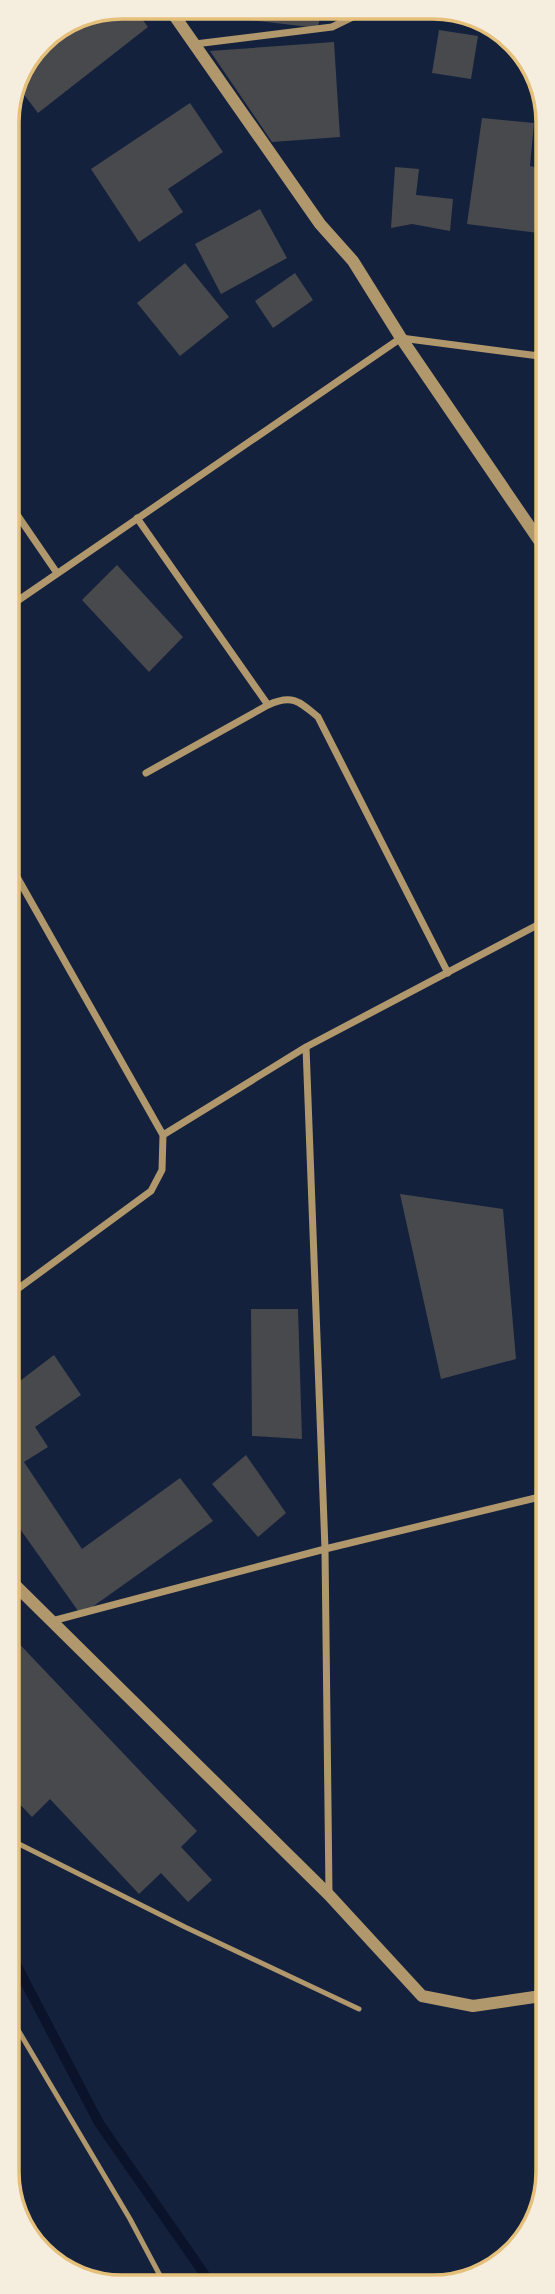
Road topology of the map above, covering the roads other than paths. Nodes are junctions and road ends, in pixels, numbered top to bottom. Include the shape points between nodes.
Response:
1 (177, 19) edge
2 (348, 19) edge
3 (195, 44) junction
4 (401, 338) junction
5 (536, 356) edge
6 (19, 518) edge
7 (137, 518) junction
8 (536, 536) edge
9 (57, 573) junction
10 (19, 600) edge
11 (268, 705) junction
12 (145, 773) dead end
13 (19, 880) edge
14 (536, 926) edge
15 (448, 973) junction
16 (306, 1047) junction
17 (163, 1135) junction
18 (19, 1288) edge
19 (536, 1498) edge
20 (325, 1549) junction
21 (19, 1589) edge
22 (52, 1621) junction
23 (19, 1844) edge
24 (329, 1895) junction
25 (536, 1998) edge
26 (359, 2009) dead end
27 (19, 2032) edge
28 (160, 2275) edge

1 - 3 street
2 - 3 street via 332,27
3 - 4 street via 320,224 353,261
4 - 5 street
4 - 7 street
4 - 8 street
6 - 9 street
7 - 9 street
7 - 11 street
9 - 10 street
11 - 12 street
11 - 15 street via 283,698 300,702 318,716
13 - 17 street
14 - 15 street
15 - 16 street
16 - 17 street
16 - 20 street
17 - 18 street via 162,1170 151,1191
19 - 20 street
20 - 22 street
20 - 24 street
21 - 22 street
22 - 24 street
23 - 26 lane
24 - 25 street via 422,1996 473,2006
27 - 28 lane

